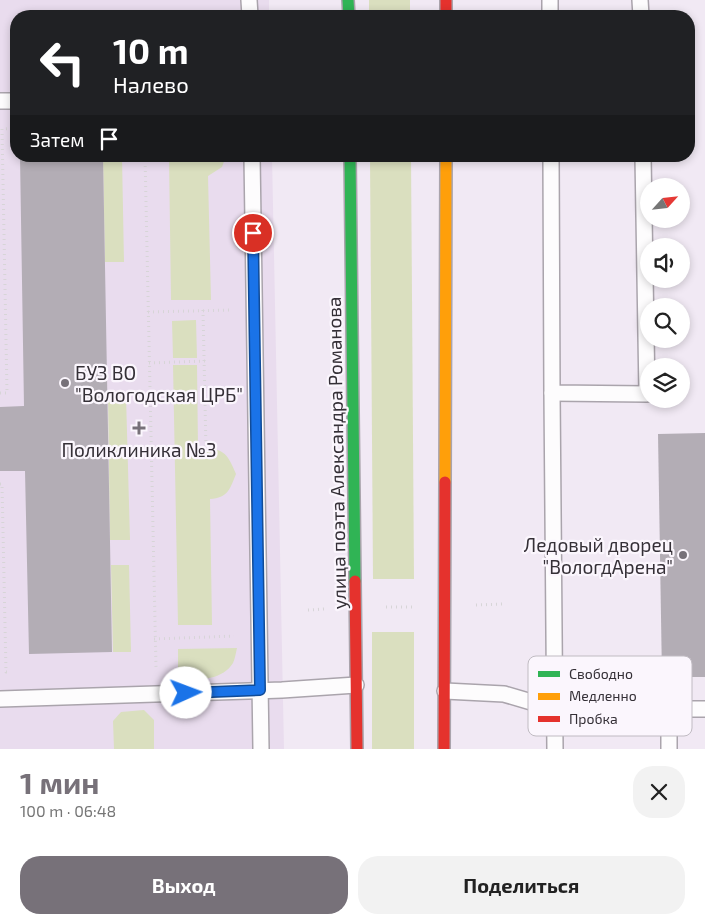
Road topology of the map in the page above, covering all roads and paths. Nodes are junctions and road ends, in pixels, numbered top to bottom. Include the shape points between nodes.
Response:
1 (10, 128) edge
2 (145, 162) edge
3 (252, 162) edge
4 (350, 162) edge
5 (446, 162) edge
6 (551, 162) edge
7 (643, 162) edge
8 (204, 310) junction
9 (254, 310) junction
10 (148, 312) junction
11 (205, 361) junction
12 (149, 362) junction
13 (0, 393) edge
14 (552, 393) junction
15 (206, 448) dead end
16 (0, 484) edge
17 (503, 604) dead end
18 (445, 606) junction
19 (355, 607) junction
20 (308, 610) dead end
21 (259, 636) junction
22 (154, 639) junction
23 (554, 656) edge
24 (147, 668) dead end
25 (15, 672) dead end
26 (356, 685) junction
27 (260, 690) junction
28 (445, 691) junction
29 (0, 698) edge
30 (528, 701) edge
31 (692, 709) edge
32 (705, 709) edge
33 (555, 736) edge
34 (669, 736) edge
35 (262, 749) edge
36 (357, 749) edge
37 (444, 749) edge
38 (555, 749) edge
39 (669, 749) edge

1 - 13 path via 2,129 8,393
2 - 10 path
3 - 9 lane
4 - 19 main road, улица поэта Александра Романова
5 - 18 main road
6 - 14 lane
7 - 14 lane via 647,394
8 - 9 path
8 - 10 path
8 - 11 path
9 - 21 lane
10 - 12 path
11 - 12 path
11 - 15 path
12 - 22 path
14 - 23 lane
16 - 25 path via 6,672
17 - 18 path
18 - 19 path
18 - 28 main road
19 - 20 path
19 - 26 main road, улица поэта Александра Романова
21 - 22 path
21 - 27 lane
22 - 24 path via 156,667
26 - 27 lane
26 - 36 main road, улица поэта Александра Романова
27 - 29 lane
27 - 35 lane
28 - 30 lane via 504,694
28 - 37 main road
31 - 32 lane
33 - 38 lane
34 - 39 lane

